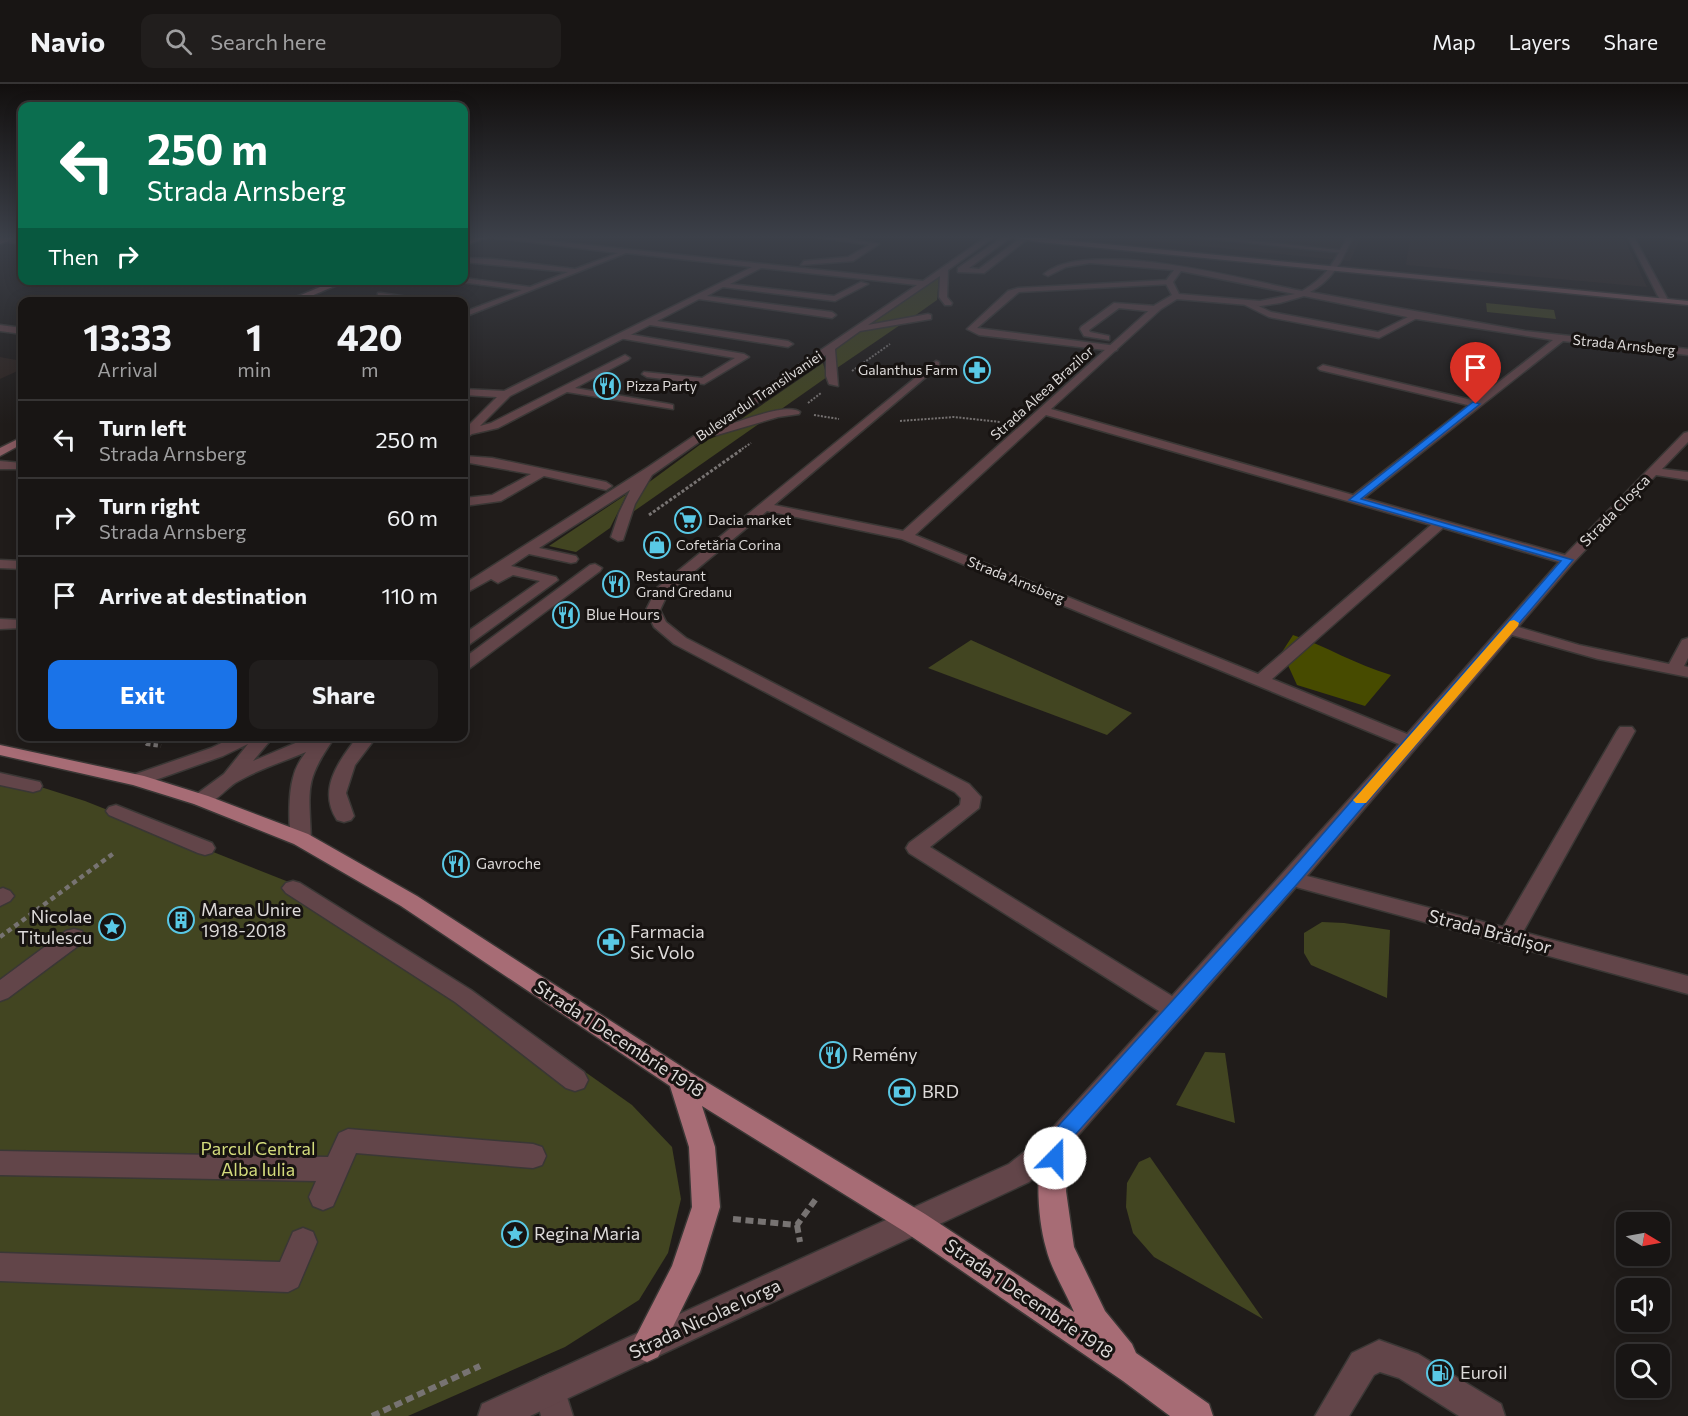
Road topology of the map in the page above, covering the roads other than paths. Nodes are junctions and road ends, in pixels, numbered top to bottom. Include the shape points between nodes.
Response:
1 (502, 299) edge
2 (696, 299) edge
3 (716, 299) edge
4 (900, 299) edge
5 (945, 299) edge
6 (1004, 299) edge
7 (1171, 299) edge
8 (1209, 299) edge
9 (1293, 299) edge
10 (1341, 299) edge
11 (1665, 299) edge
12 (1688, 301) edge
13 (948, 303) dead end
14 (1248, 303) junction
15 (468, 308) edge
16 (478, 309) junction
17 (1156, 309) junction
18 (468, 313) edge
19 (832, 315) dead end
20 (928, 316) dead end
21 (1417, 316) junction
22 (649, 322) junction
23 (0, 328) edge
24 (18, 330) edge
25 (854, 331) junction
26 (622, 336) junction
27 (1560, 339) junction
28 (788, 344) dead end
29 (1118, 344) junction
30 (830, 348) junction
31 (1688, 352) edge
32 (625, 358) dead end
33 (936, 364) dead end
34 (1323, 368) dead end
35 (647, 374) dead end
36 (529, 382) junction
37 (834, 384) dead end
38 (567, 389) junction
39 (468, 392) edge
40 (506, 394) junction
41 (1476, 404) junction
42 (669, 407) dead end
43 (1045, 411) junction
44 (795, 412) road end
45 (468, 419) edge
46 (480, 419) junction
47 (468, 431) edge
48 (468, 433) edge
49 (1688, 435) edge
50 (18, 442) edge
51 (688, 444) junction
52 (0, 453) edge
53 (468, 460) edge
54 (0, 465) edge
55 (18, 466) edge
56 (652, 470) junction
57 (1653, 471) junction
58 (541, 472) junction
59 (1688, 476) edge
60 (606, 486) dead end
61 (1354, 500) junction
62 (468, 502) edge
63 (763, 506) junction
64 (1440, 524) junction
65 (906, 536) junction
66 (618, 537) dead end
67 (528, 550) junction
68 (571, 559) dead end
69 (1568, 560) junction
70 (0, 564) edge
71 (18, 565) edge
72 (595, 568) dead end
73 (468, 588) edge
74 (468, 598) edge
75 (0, 624) edge
76 (18, 624) edge
77 (1509, 629) junction
78 (468, 638) edge
79 (1688, 643) edge
80 (468, 662) edge
81 (1681, 671) edge
82 (1261, 680) junction
83 (1626, 731) dead end
84 (240, 741) edge
85 (262, 741) edge
86 (317, 741) edge
87 (323, 741) edge
88 (364, 741) edge
89 (1411, 742) junction
90 (0, 750) edge
91 (230, 778) junction
92 (0, 779) edge
93 (136, 780) junction
94 (33, 786) dead end
95 (201, 800) junction
96 (116, 811) dead end
97 (344, 816) dead end
98 (301, 839) junction
99 (205, 848) dead end
100 (1292, 879) junction
101 (293, 888) dead end
102 (1509, 936) junction
103 (74, 937) dead end
104 (1688, 985) edge
105 (0, 992) edge
106 (1174, 1009) junction
107 (575, 1080) dead end
108 (681, 1080) junction
109 (1057, 1141) junction
110 (533, 1156) dead end
111 (0, 1163) edge
112 (335, 1169) junction
113 (323, 1197) dead end
114 (915, 1223) junction
115 (303, 1242) dead end
116 (0, 1267) edge
117 (647, 1346) junction
118 (1134, 1370) junction
119 (554, 1403) edge
120 (494, 1416) edge
121 (1197, 1416) edge
122 (1332, 1416) edge
123 (1489, 1416) edge

1 - 16 street
2 - 22 street
3 - 19 street
4 - 25 street, Bulevardul Transilvaniei
5 - 13 street
6 - 29 street via 971,329
7 - 17 street, Strada Aleea Brazilor
8 - 14 street, Strada Arnsberg
9 - 14 street, Strada Arnsberg
10 - 21 street, Strada Arnsberg
11 - 12 main road
14 - 21 street, Strada Arnsberg via 1269,314 1378,335
15 - 16 street
16 - 18 street
17 - 29 street, Strada Aleea Brazilor
17 - 29 street via 1117,305 1084,329 1087,334
20 - 25 street, Bulevardul Transilvaniei
21 - 27 street, Strada Arnsberg
22 - 26 street
22 - 28 street
23 - 24 street
25 - 30 street, Bulevardul Transilvaniei
26 - 35 street via 744,357 704,381
26 - 36 street
27 - 31 street, Strada Arnsberg
27 - 41 street, Strada Arnsberg
29 - 43 street, Strada Aleea Brazilor
30 - 37 street, Bulevardul Transilvaniei
30 - 51 street, Bulevardul Transilvaniei
32 - 38 street
33 - 63 street
34 - 41 street
36 - 38 street
36 - 40 street
38 - 42 street
38 - 48 street via 494,426
39 - 40 street
40 - 46 street
41 - 61 street, Strada Arnsberg
43 - 61 street
43 - 65 street, Strada Aleea Brazilor
44 - 51 street, Bulevardul Transilvaniei via 744,423
45 - 46 street
46 - 47 street
49 - 57 street, Strada Cloșca
50 - 52 main road
51 - 56 street, Bulevardul Transilvaniei
53 - 58 street
54 - 55 street
56 - 66 street, Bulevardul Transilvaniei via 639,484
56 - 67 street, Bulevardul Transilvaniei
57 - 59 street
57 - 69 street, Strada Cloșca
58 - 60 street
58 - 62 street via 506,496
61 - 64 street
63 - 65 street, Strada Arnsberg
63 - 106 street via 662,591 653,610 659,624 680,641 962,788 971,797 969,808 916,848
64 - 69 street
64 - 82 street
65 - 82 street, Strada Arnsberg
67 - 68 street
67 - 73 street, Bulevardul Transilvaniei
69 - 77 street, Strada Cloșca
70 - 71 street
72 - 80 street
74 - 78 street via 511,570 551,580
75 - 76 street
77 - 81 street via 1592,654
77 - 89 street, Strada Cloșca
79 - 81 street
82 - 89 street, Strada Arnsberg
83 - 102 street
84 - 93 street
85 - 91 street
86 - 91 street
87 - 98 street via 302,777
88 - 97 street via 346,764 337,793
89 - 100 street, Strada Cloșca
90 - 93 main road, Strada 1 Decembrie 1918
91 - 95 street
92 - 94 street
93 - 95 main road, Strada 1 Decembrie 1918
95 - 98 main road, Strada 1 Decembrie 1918
96 - 99 street
98 - 108 main road, Strada 1 Decembrie 1918 via 409,901
100 - 102 street, Strada Brădișor
100 - 106 street, Strada Cloșca
101 - 107 street via 463,996
102 - 104 street, Strada Brădișor
103 - 105 street
106 - 109 street, Strada Cloșca
108 - 114 main road, Strada 1 Decembrie 1918
108 - 117 main road via 702,1147 706,1207 685,1272
109 - 114 street, Strada Cloșca via 1019,1173
109 - 118 main road via 1052,1191 1060,1248 1094,1322
110 - 112 street via 348,1141
111 - 112 street
112 - 113 street
114 - 117 street, Strada Nicolae Iorga
114 - 118 main road, Strada 1 Decembrie 1918
115 - 116 street via 288,1277
117 - 119 street, Strada Nicolae Iorga
118 - 121 main road, Strada 1 Decembrie 1918
119 - 120 street, Strada Nicolae Iorga
122 - 123 street via 1363,1364 1379,1356 1407,1365

